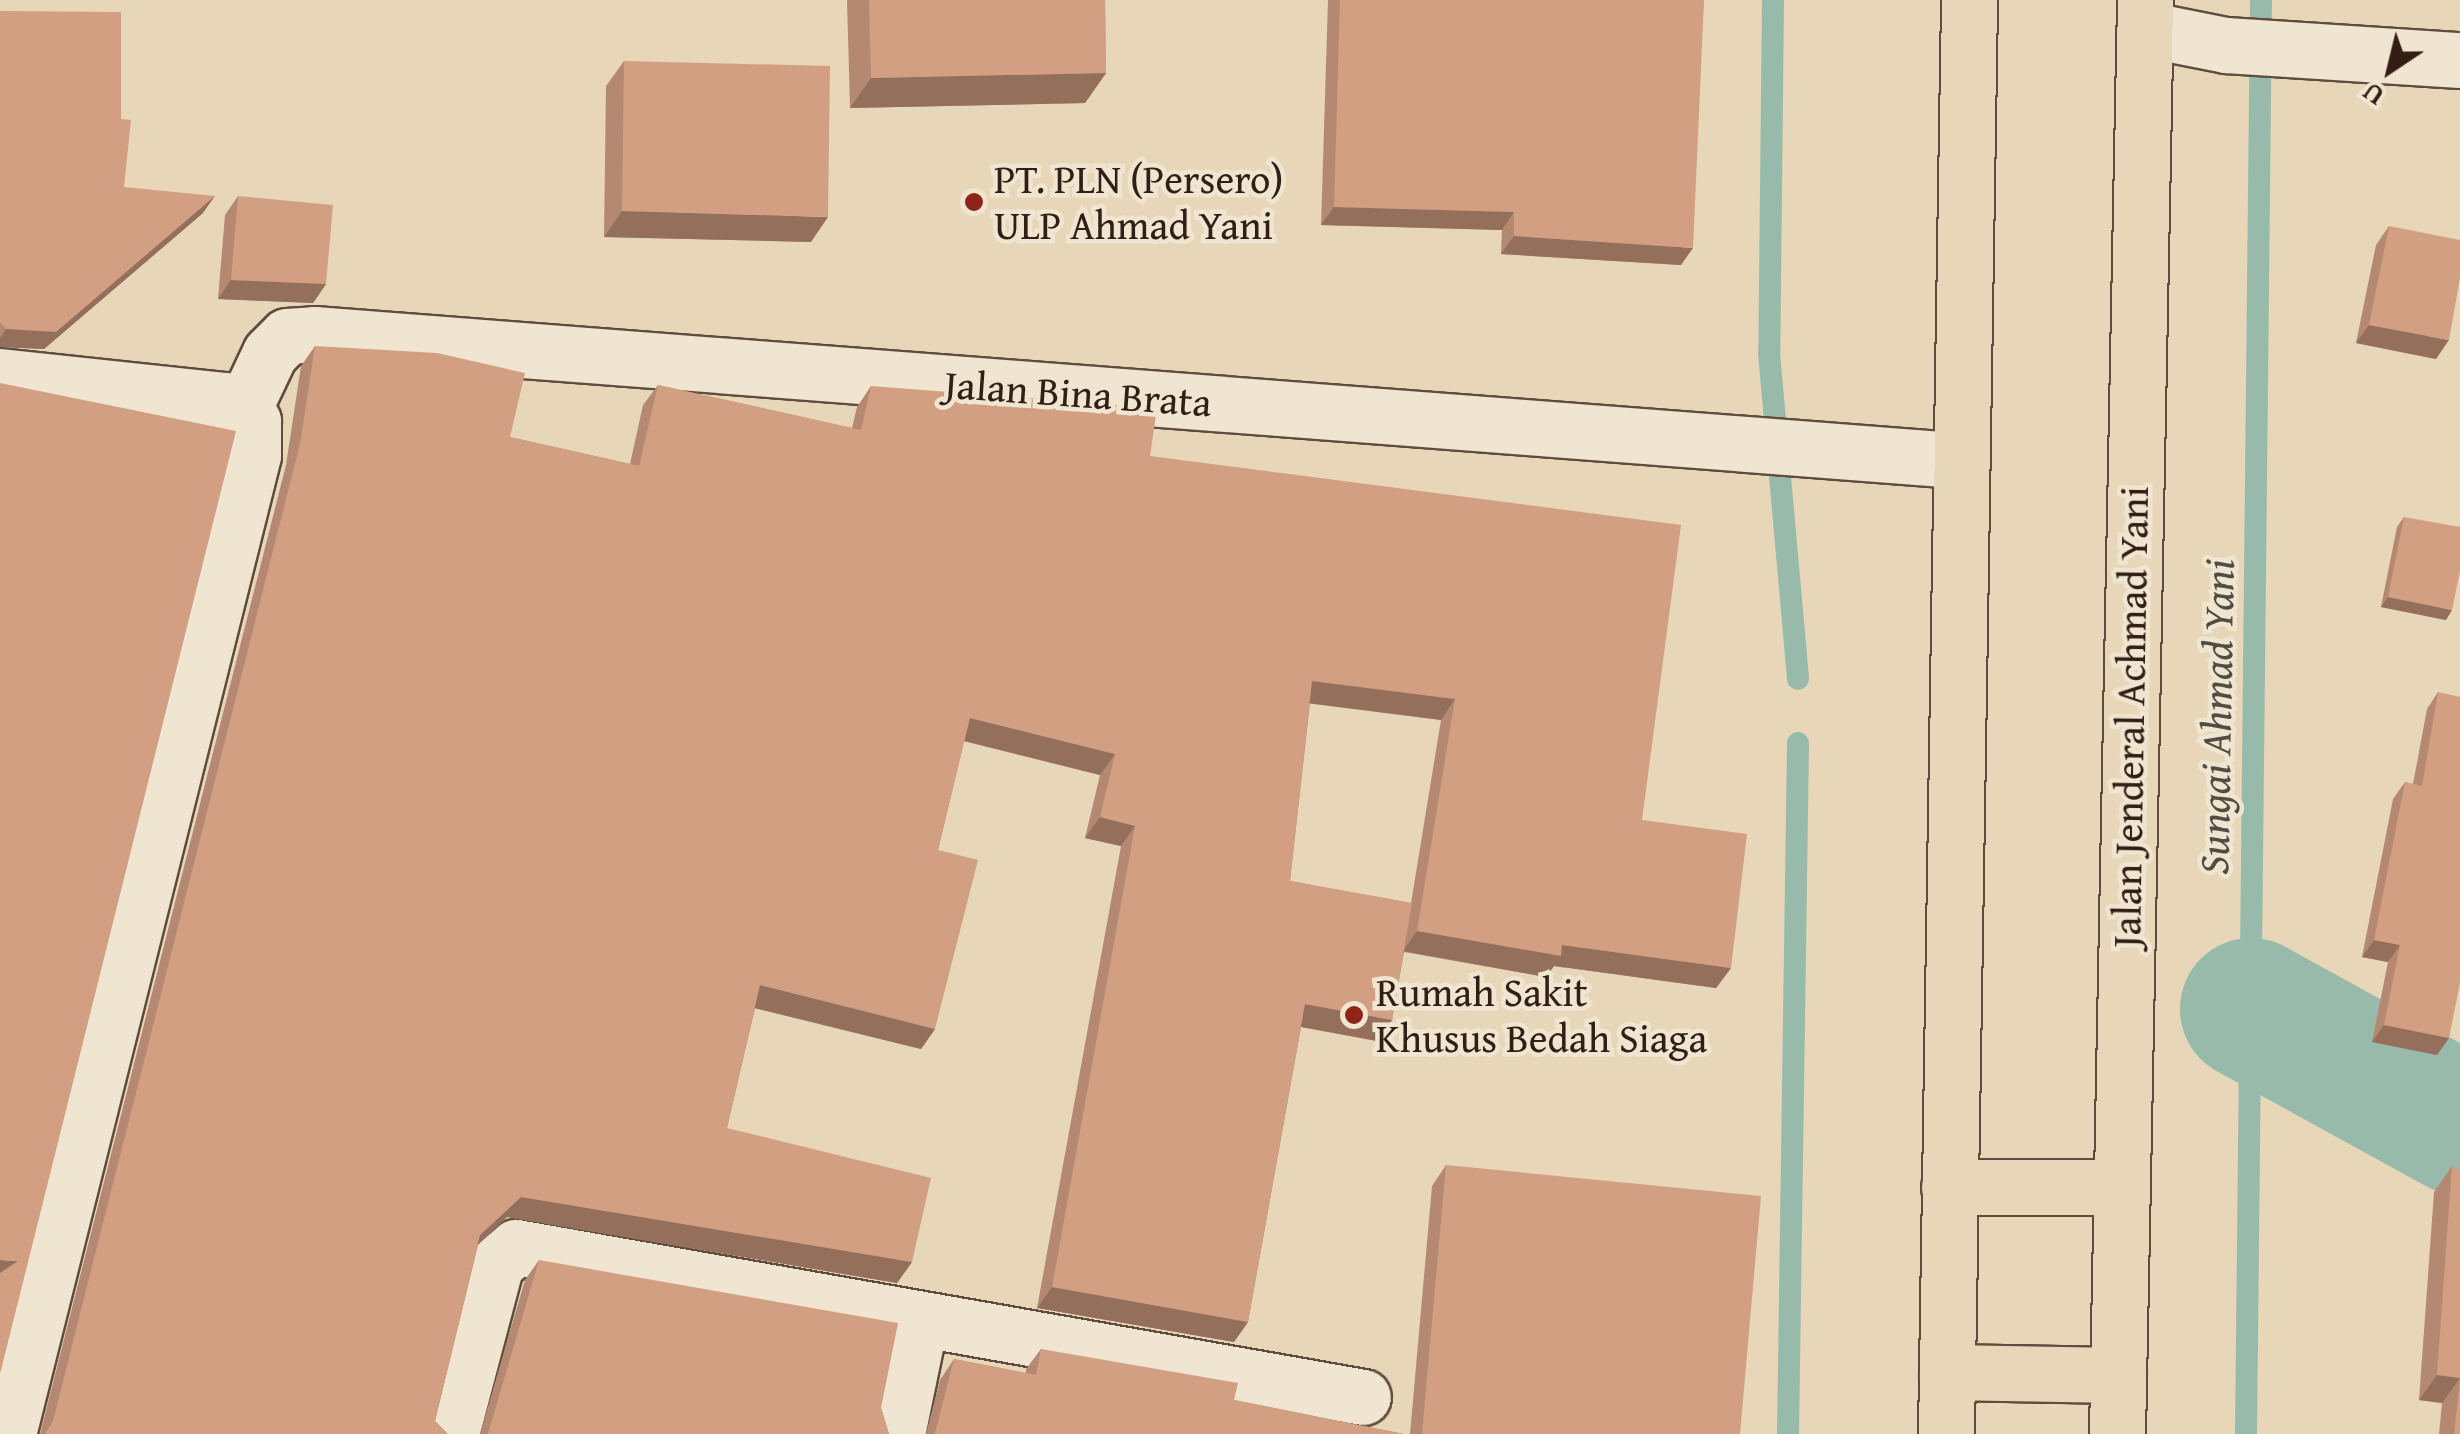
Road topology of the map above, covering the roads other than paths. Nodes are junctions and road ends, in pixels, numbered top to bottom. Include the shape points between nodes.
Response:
1 (1969, 0) edge
2 (2145, 15) edge
3 (2460, 60) edge
4 (0, 376) edge
5 (243, 410) junction
6 (1956, 460) junction
7 (1949, 1187) junction
8 (2119, 1187) junction
9 (920, 1322) junction
10 (1946, 1372) junction
11 (2118, 1375) junction
12 (1363, 1397) dead end
13 (8, 1434) edge
14 (451, 1434) edge
15 (897, 1434) edge
16 (1946, 1434) edge
17 (2117, 1434) edge

1 - 6 highway
2 - 3 street via 2226,46
2 - 8 highway, Jalan Jenderal Achmad Yani
4 - 5 street via 224,400
5 - 6 street, Jalan Bina Brata via 270,353 286,336 314,334
5 - 13 street via 253,421 253,455
6 - 7 highway
7 - 8 highway
7 - 10 highway
8 - 11 highway, Jalan Jenderal Achmad Yani
9 - 12 street
9 - 14 street via 516,1247 496,1264
9 - 15 street
10 - 11 highway
10 - 16 highway
11 - 17 highway, Jalan Jenderal Achmad Yani

